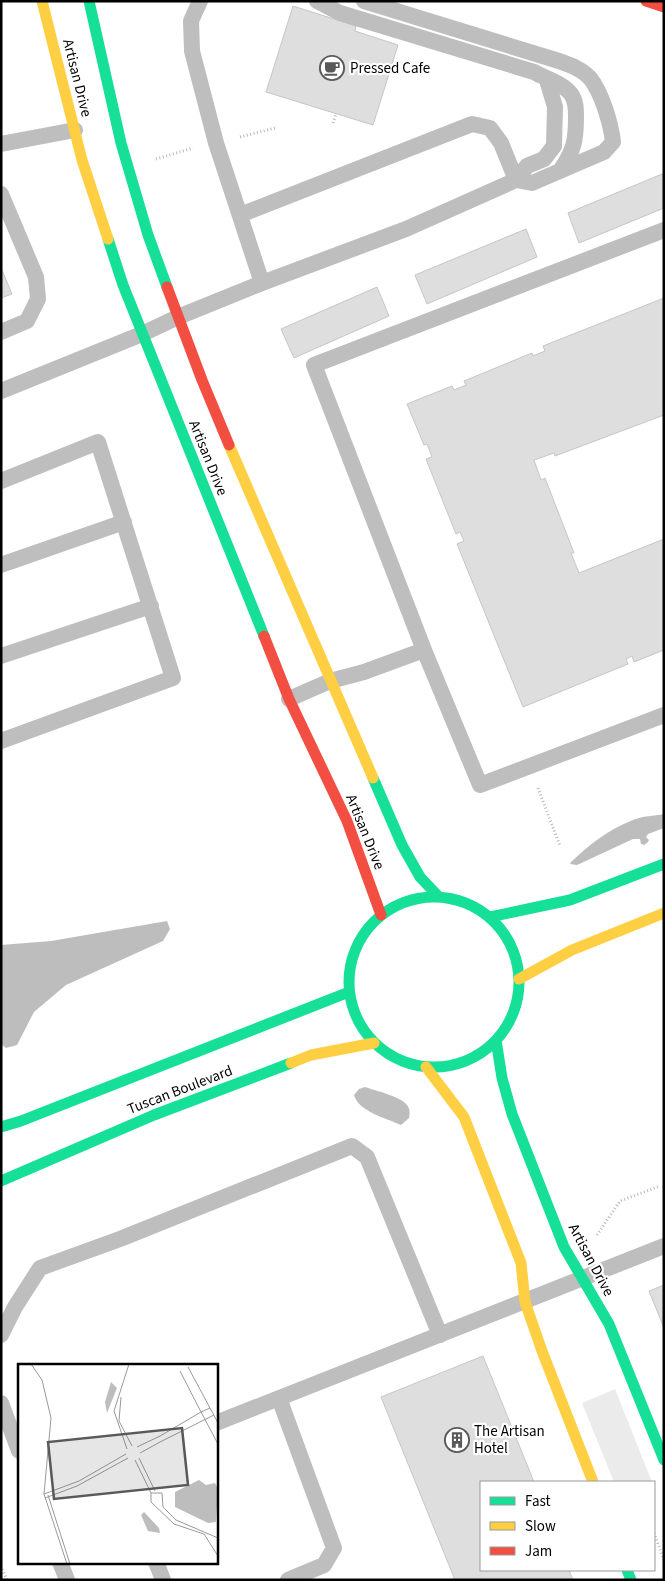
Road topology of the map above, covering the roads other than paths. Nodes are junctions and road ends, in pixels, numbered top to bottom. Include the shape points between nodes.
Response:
1 (42, 1) edge
2 (89, 1) edge
3 (200, 1) edge
4 (317, 1) edge
5 (364, 1) edge
6 (646, 1) edge
7 (664, 7) edge
8 (547, 80) junction
9 (75, 130) junction
10 (1, 144) edge
11 (560, 171) junction
12 (516, 180) junction
13 (1, 194) edge
14 (240, 215) junction
15 (664, 230) edge
16 (262, 284) junction
17 (178, 317) junction
18 (1, 332) edge
19 (142, 334) junction
20 (1, 391) edge
21 (1, 481) edge
22 (124, 522) junction
23 (1, 565) edge
24 (151, 606) junction
25 (424, 650) junction
26 (1, 656) edge
27 (330, 681) junction
28 (289, 699) junction
29 (664, 715) edge
30 (1, 741) edge
31 (664, 864) edge
32 (438, 896) junction
33 (664, 913) edge
34 (381, 915) junction
35 (490, 917) junction
36 (520, 979) junction
37 (349, 992) junction
38 (496, 1040) junction
39 (374, 1043) junction
40 (426, 1067) junction
41 (1, 1127) edge
42 (1, 1181) edge
43 (664, 1246) edge
44 (582, 1279) junction
45 (526, 1302) junction
46 (1, 1335) edge
47 (440, 1335) junction
48 (279, 1398) junction
49 (1, 1403) edge
50 (218, 1422) edge
51 (18, 1447) edge
52 (664, 1460) edge
53 (593, 1481) edge
54 (61, 1564) edge
55 (157, 1564) edge
56 (67, 1580) edge
57 (163, 1580) edge
58 (288, 1580) edge

1 - 9 main road, Artisan Drive
2 - 17 main road, Artisan Drive via 121,143 148,235
3 - 14 lane via 190,21 192,51 216,143
4 - 8 lane via 340,14 534,72
5 - 11 lane via 559,61 577,68 590,78 600,96 613,142 604,152
6 - 7 main road
8 - 11 lane via 571,94 576,105 576,139
8 - 12 lane via 555,107 554,146 544,159 527,166
9 - 10 lane
9 - 19 main road, Artisan Drive via 120,276
11 - 12 lane via 532,183
12 - 14 lane via 501,143 490,128 472,124
12 - 16 lane via 406,229
13 - 18 lane via 36,278 38,299 28,321
14 - 16 lane
15 - 25 lane via 314,365
16 - 17 lane
17 - 19 lane
17 - 27 main road, Artisan Drive
19 - 20 lane
19 - 28 main road, Artisan Drive
21 - 22 lane via 98,442
22 - 23 lane
22 - 24 lane
24 - 26 lane
24 - 30 lane via 174,678
25 - 27 lane
25 - 29 lane via 480,785
27 - 28 lane
27 - 32 main road, Artisan Drive via 402,845 420,877
28 - 34 main road, Artisan Drive via 347,821
31 - 35 main road via 570,900
32 - 34 main road via 398,904
32 - 35 main road via 466,902
33 - 36 main road via 572,950
34 - 37 main road via 362,936 351,963
35 - 36 main road via 516,956
36 - 38 main road via 515,1008
37 - 39 main road via 357,1020
37 - 41 main road, Tuscan Boulevard
38 - 40 main road via 481,1053 455,1065
38 - 44 main road, Artisan Drive via 512,1114 564,1247
39 - 40 main road via 398,1060
39 - 42 main road, Tuscan Boulevard via 311,1055 154,1115
40 - 45 main road via 464,1117 521,1262
43 - 44 lane
44 - 45 lane
44 - 52 main road, Artisan Drive via 609,1324
45 - 47 lane
45 - 53 main road
46 - 47 lane via 40,1268 352,1146 367,1157
47 - 48 lane
48 - 50 lane
48 - 58 lane via 334,1548 324,1565
49 - 51 lane
54 - 56 lane
55 - 57 lane

